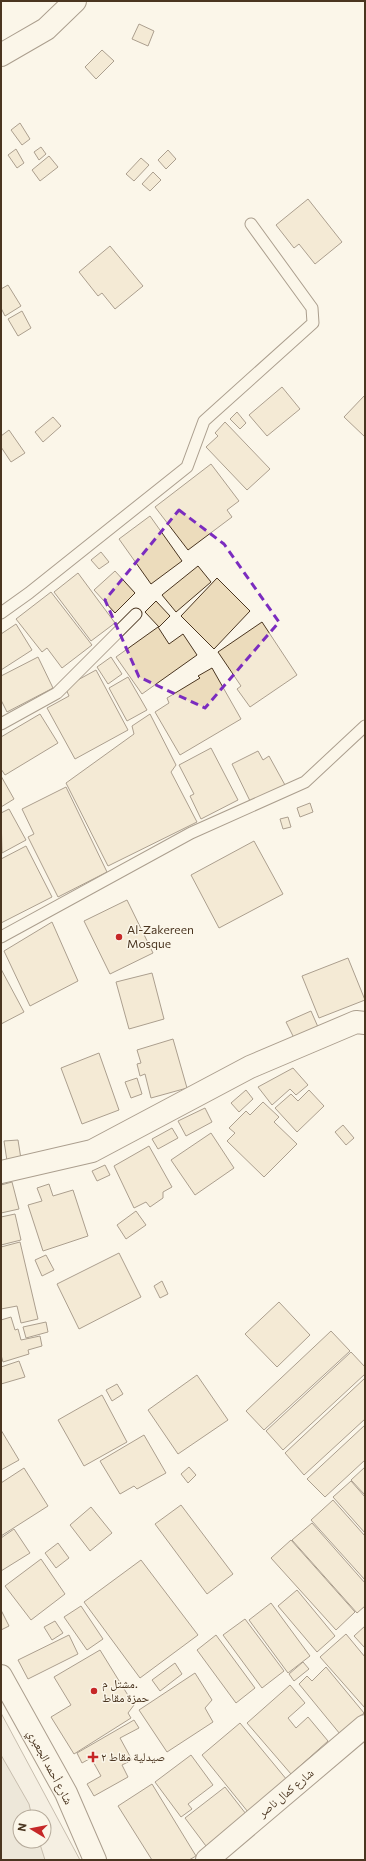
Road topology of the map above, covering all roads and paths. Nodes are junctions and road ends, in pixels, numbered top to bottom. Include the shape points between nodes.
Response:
1 (75, 1) edge
2 (1, 54) edge
3 (251, 224) dead end
4 (1, 613) edge
5 (136, 614) dead end
6 (1, 724) edge
7 (365, 726) edge
8 (1, 937) edge
9 (365, 1023) edge
10 (1, 1172) edge
11 (1, 1676) edge
12 (365, 1726) edge
13 (95, 1860) edge
14 (207, 1860) edge

1 - 2 street via 46,30
3 - 4 lane via 312,308 313,323 204,420 187,467
5 - 6 lane via 57,693
7 - 8 lane via 305,782 191,833
9 - 10 street via 356,1022 250,1067 92,1151
11 - 13 street, شارع أحمد الجعبري via 66,1793
12 - 14 street, شارع كمال ناصر

